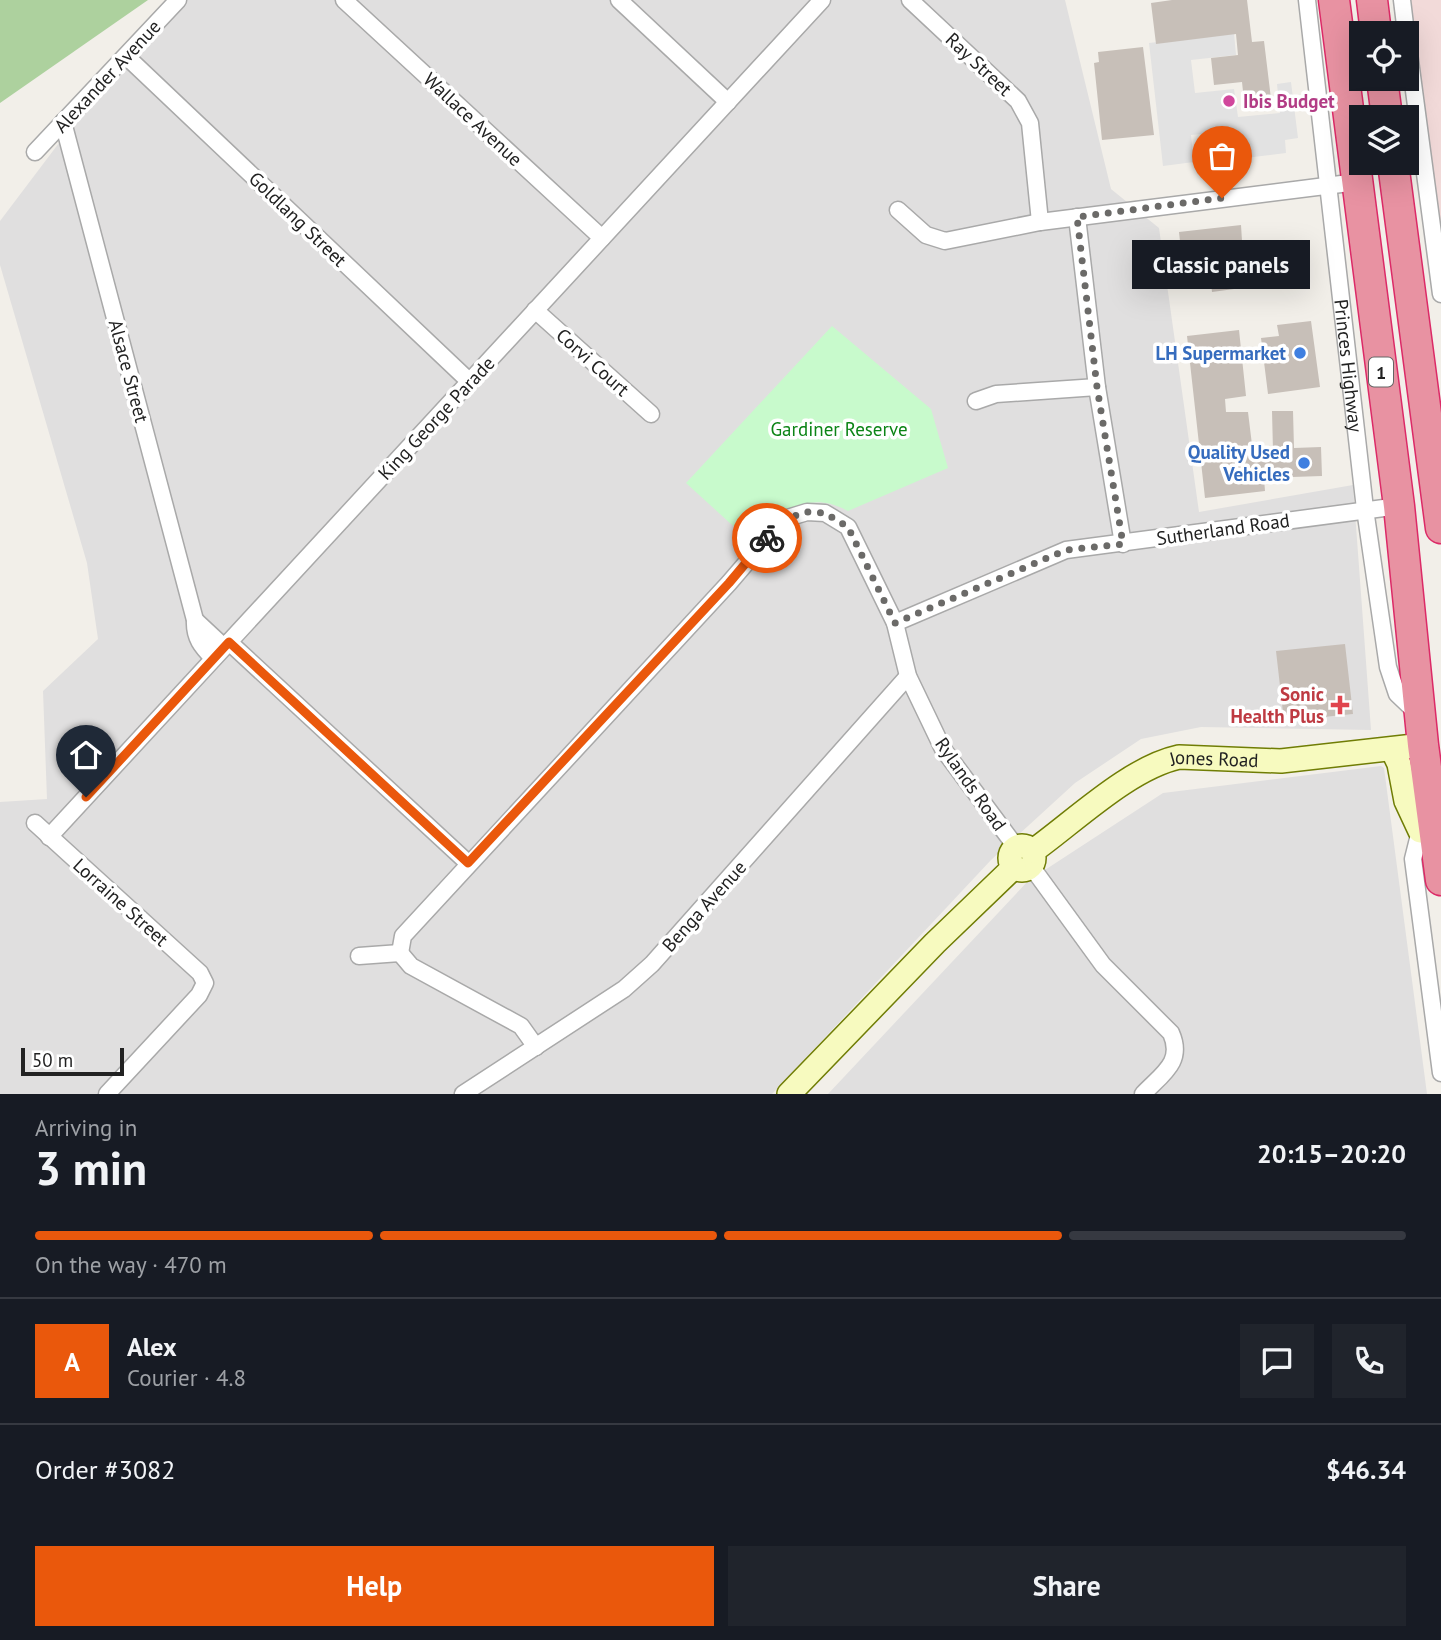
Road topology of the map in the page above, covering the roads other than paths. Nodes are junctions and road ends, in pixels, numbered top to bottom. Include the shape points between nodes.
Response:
1 (178, 0) edge
2 (344, 0) edge
3 (619, 0) edge
4 (822, 0) edge
5 (910, 0) edge
6 (1307, 0) edge
7 (1334, 0) edge
8 (1372, 0) edge
9 (1402, 0) edge
10 (1375, 21) edge
11 (1405, 21) edge
12 (1312, 34) junction
13 (1340, 53) junction
14 (126, 56) junction
15 (1415, 91) edge
16 (728, 102) junction
17 (63, 122) junction
18 (36, 152) dead end
19 (1395, 175) edge
20 (1343, 183) junction
21 (898, 210) dead end
22 (1077, 217) junction
23 (1040, 222) junction
24 (602, 238) junction
25 (1439, 260) edge
26 (1406, 263) junction
27 (1441, 294) edge
28 (535, 310) junction
29 (470, 382) junction
30 (1097, 387) junction
31 (976, 401) dead end
32 (651, 414) dead end
33 (1398, 506) junction
34 (1365, 509) junction
35 (1441, 528) edge
36 (1123, 544) junction
37 (895, 623) junction
38 (222, 649) junction
39 (908, 676) junction
40 (1431, 737) edge
41 (1392, 749) junction
42 (35, 823) dead end
43 (1427, 830) junction
44 (49, 837) junction
45 (1024, 858) junction
46 (468, 863) junction
47 (1441, 880) edge
48 (400, 953) junction
49 (359, 956) dead end
50 (536, 1047) junction
51 (1441, 1073) edge
52 (107, 1094) edge
53 (463, 1094) edge
54 (789, 1094) edge
55 (1143, 1094) edge

1 - 14 street, Alexander Avenue
2 - 24 street, Wallace Avenue
3 - 16 street
4 - 16 street, King George Parade
5 - 23 street, Ray Street via 1018,101 1030,123
6 - 12 street, Princes Highway
7 - 13 highway, Princes Highway / 1
8 - 10 highway
9 - 11 street
12 - 13 street
12 - 20 street, Princes Highway
13 - 20 highway, Princes Highway / 1
14 - 17 street, Alexander Avenue
14 - 29 street, Goldlang Street
15 - 25 street
16 - 24 street, King George Parade
17 - 18 street, Alexander Avenue
17 - 38 street, Alsace Street via 195,620
19 - 26 highway, 1
20 - 22 street
20 - 33 highway, Princes Highway / 1
20 - 34 street, Princes Highway
21 - 23 street via 926,235 945,242
22 - 23 street
22 - 30 street
24 - 28 street, King George Parade
25 - 26 street
25 - 27 street
26 - 35 highway, 1
28 - 29 street, King George Parade
28 - 32 street, Corvi Court
29 - 38 street, King George Parade
30 - 31 street via 996,394
30 - 36 street
33 - 34 street, Sutherland Road
33 - 40 highway, Princes Highway / 1
34 - 36 street, Sutherland Road
34 - 40 street, Princes Highway via 1389,674 1401,699
36 - 37 street, Sutherland Road via 1066,550
37 - 39 street, Rylands Road
37 - 46 street, Rylands Road via 848,527 825,513 807,512 784,519
38 - 44 street, King George Parade
38 - 46 street, Alsace Street
39 - 45 street, Rylands Road via 943,749
39 - 50 street, Benga Avenue via 652,964 624,989
40 - 41 main road, Jones Road
40 - 43 highway, Princes Highway / 1
41 - 43 main road via 1406,801
41 - 45 main road, Jones Road via 1281,761 1179,757 1164,761 1122,785
42 - 44 street, Lorraine Street
43 - 47 highway, Princes Highway / 1
43 - 51 street via 1413,859
44 - 52 street, Lorraine Street via 200,973 205,983 200,995
45 - 54 main road, Jones Road
45 - 55 street, Rylands Road via 1103,965 1171,1033 1177,1046 1173,1061
46 - 48 street via 403,936
48 - 49 street
48 - 50 street via 411,966 521,1026
50 - 53 street, Benga Avenue

